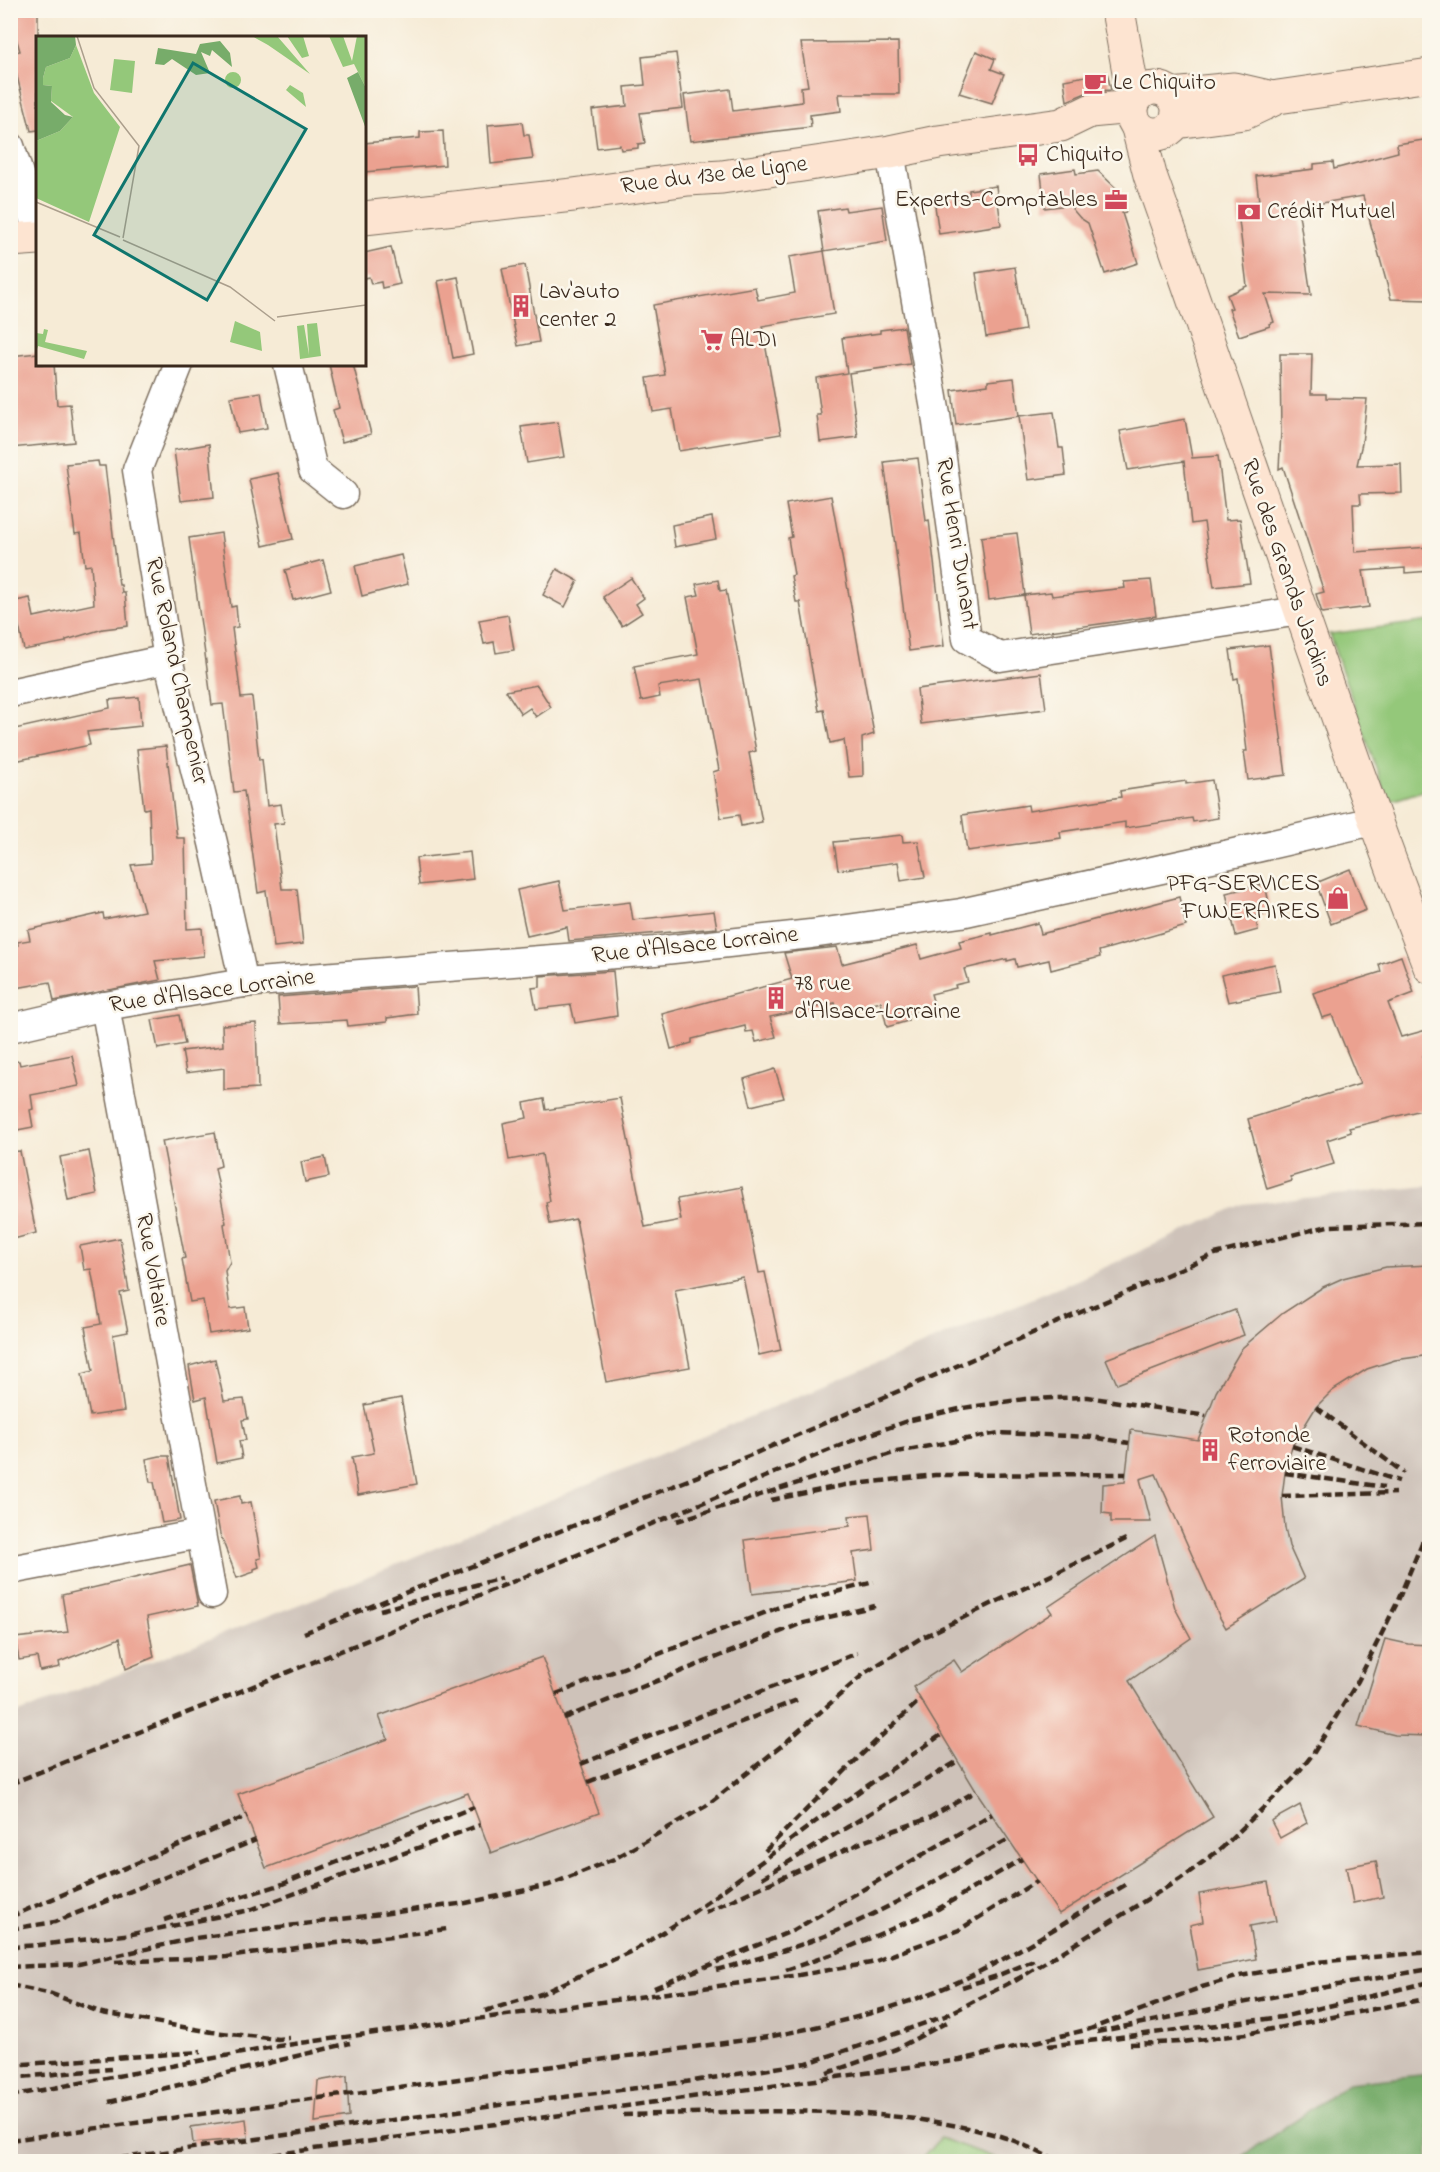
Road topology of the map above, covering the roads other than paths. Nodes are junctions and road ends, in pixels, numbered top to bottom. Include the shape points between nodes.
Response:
1 (1118, 10) edge
2 (1127, 10) edge
3 (1430, 75) edge
4 (1151, 112) junction
5 (10, 146) edge
6 (890, 152) junction
7 (366, 218) edge
8 (36, 226) edge
9 (36, 238) edge
10 (10, 240) edge
11 (178, 366) edge
12 (288, 366) edge
13 (343, 494) dead end
14 (1299, 611) junction
15 (168, 659) junction
16 (10, 693) edge
17 (1373, 821) junction
18 (1430, 967) edge
19 (244, 982) junction
20 (105, 1006) junction
21 (10, 1028) edge
22 (200, 1534) junction
23 (10, 1570) edge
24 (212, 1594) dead end

1 - 4 main road
2 - 4 main road
3 - 4 main road, Rue du 13e de Ligne via 1273,98 1234,89
4 - 6 main road, Rue du 13e de Ligne via 1090,111 1061,125
4 - 14 main road, Rue des Grands Jardins via 1150,176
5 - 8 street
6 - 7 main road, Rue du 13e de Ligne via 722,177
6 - 14 street, Rue Henri Dunant via 936,415 967,639 1000,657
9 - 10 main road
11 - 15 street, Rue Roland Champenier via 137,470
12 - 13 street via 313,470
14 - 17 main road, Rue des Grands Jardins
15 - 16 street
15 - 19 street, Rue Roland Champenier
17 - 18 main road, Rue des Grands Jardins
17 - 19 street, Rue d'Alsace Lorraine via 950,914 812,934 655,951
19 - 20 street, Rue d'Alsace Lorraine
20 - 21 street, Rue d'Alsace Lorraine
20 - 22 street, Rue Voltaire
22 - 23 street
22 - 24 street, Rue Voltaire

